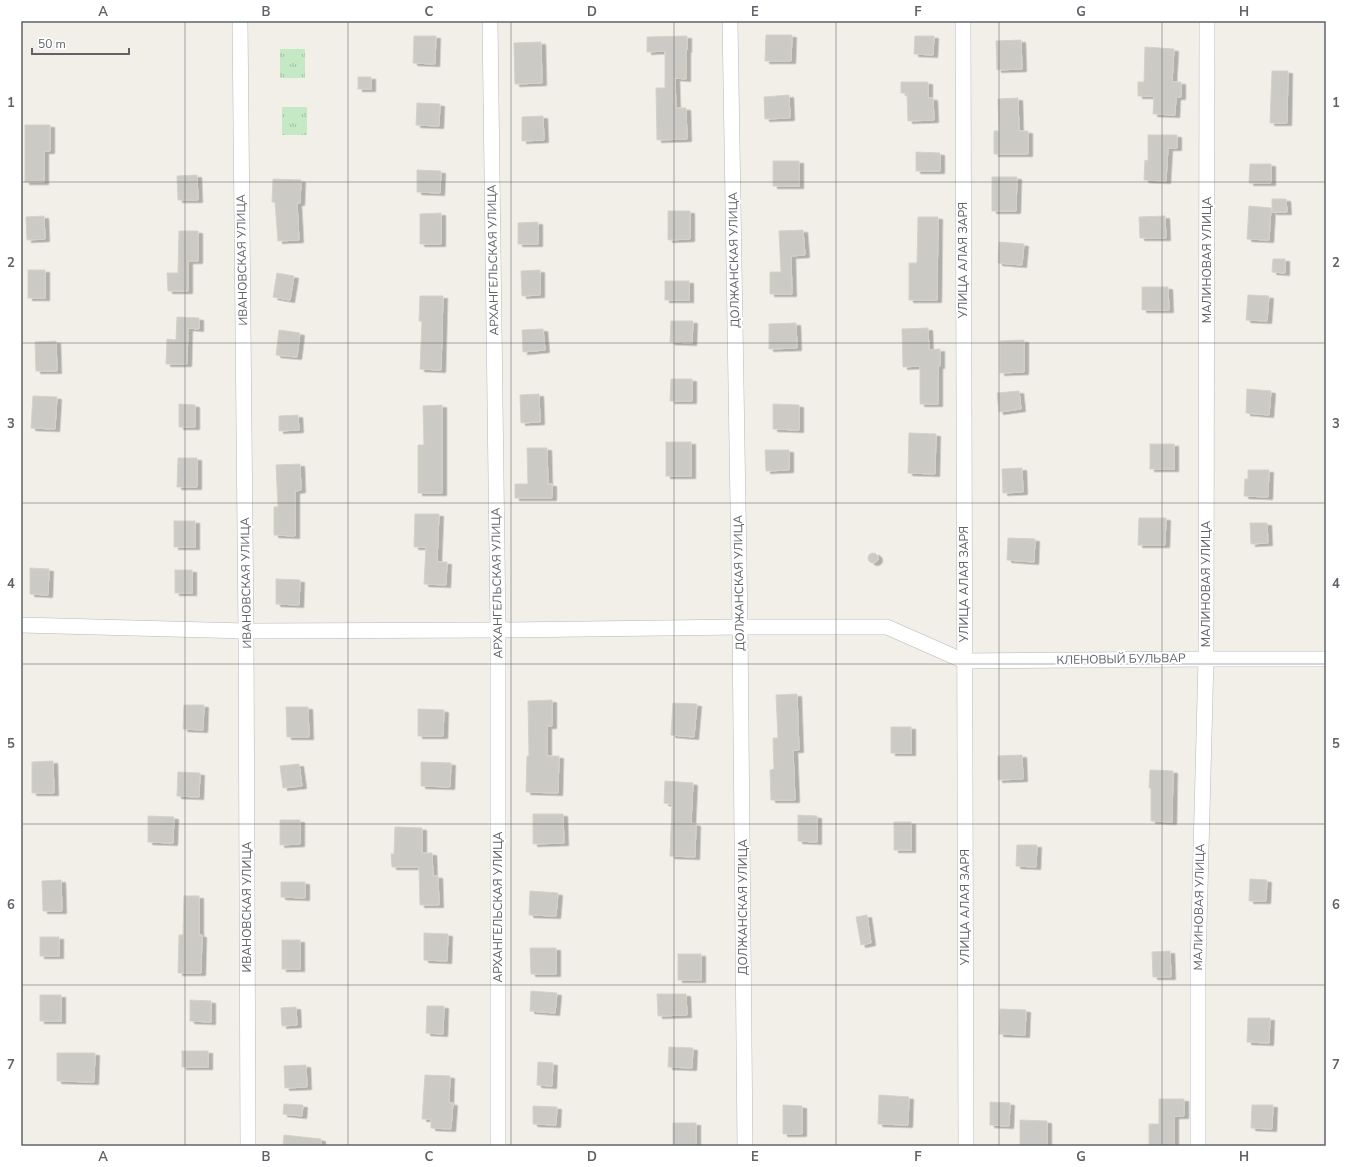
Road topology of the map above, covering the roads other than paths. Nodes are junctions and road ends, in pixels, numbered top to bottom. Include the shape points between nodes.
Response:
1 (240, 21) edge
2 (490, 21) edge
3 (730, 21) edge
4 (963, 21) edge
5 (1207, 21) edge
6 (21, 625) edge
7 (740, 627) junction
8 (246, 630) junction
9 (498, 630) junction
10 (1206, 659) junction
11 (1326, 659) edge
12 (964, 661) junction
13 (248, 1146) edge
14 (498, 1146) edge
15 (745, 1146) edge
16 (966, 1146) edge
17 (1198, 1146) edge

1 - 8 street, ИВАНОВСКАЯ УЛИЦА
2 - 9 street, АРХАНГЕЛЬСКАЯ УЛИЦА
3 - 7 street, ДОЛЖАНСКАЯ УЛИЦА
4 - 12 street, УЛИЦА АЛАЯ ЗАРЯ
5 - 10 street, МАЛИНОВАЯ УЛИЦА
6 - 8 street
7 - 9 street
7 - 12 street via 886,627
7 - 15 street, ДОЛЖАНСКАЯ УЛИЦА
8 - 9 street
8 - 13 street, ИВАНОВСКАЯ УЛИЦА
9 - 14 street, АРХАНГЕЛЬСКАЯ УЛИЦА
10 - 11 street, КЛЕНОВЫЙ БУЛЬВАР
10 - 12 street, КЛЕНОВЫЙ БУЛЬВАР
10 - 17 street, МАЛИНОВАЯ УЛИЦА via 1198,965
12 - 16 street, УЛИЦА АЛАЯ ЗАРЯ

